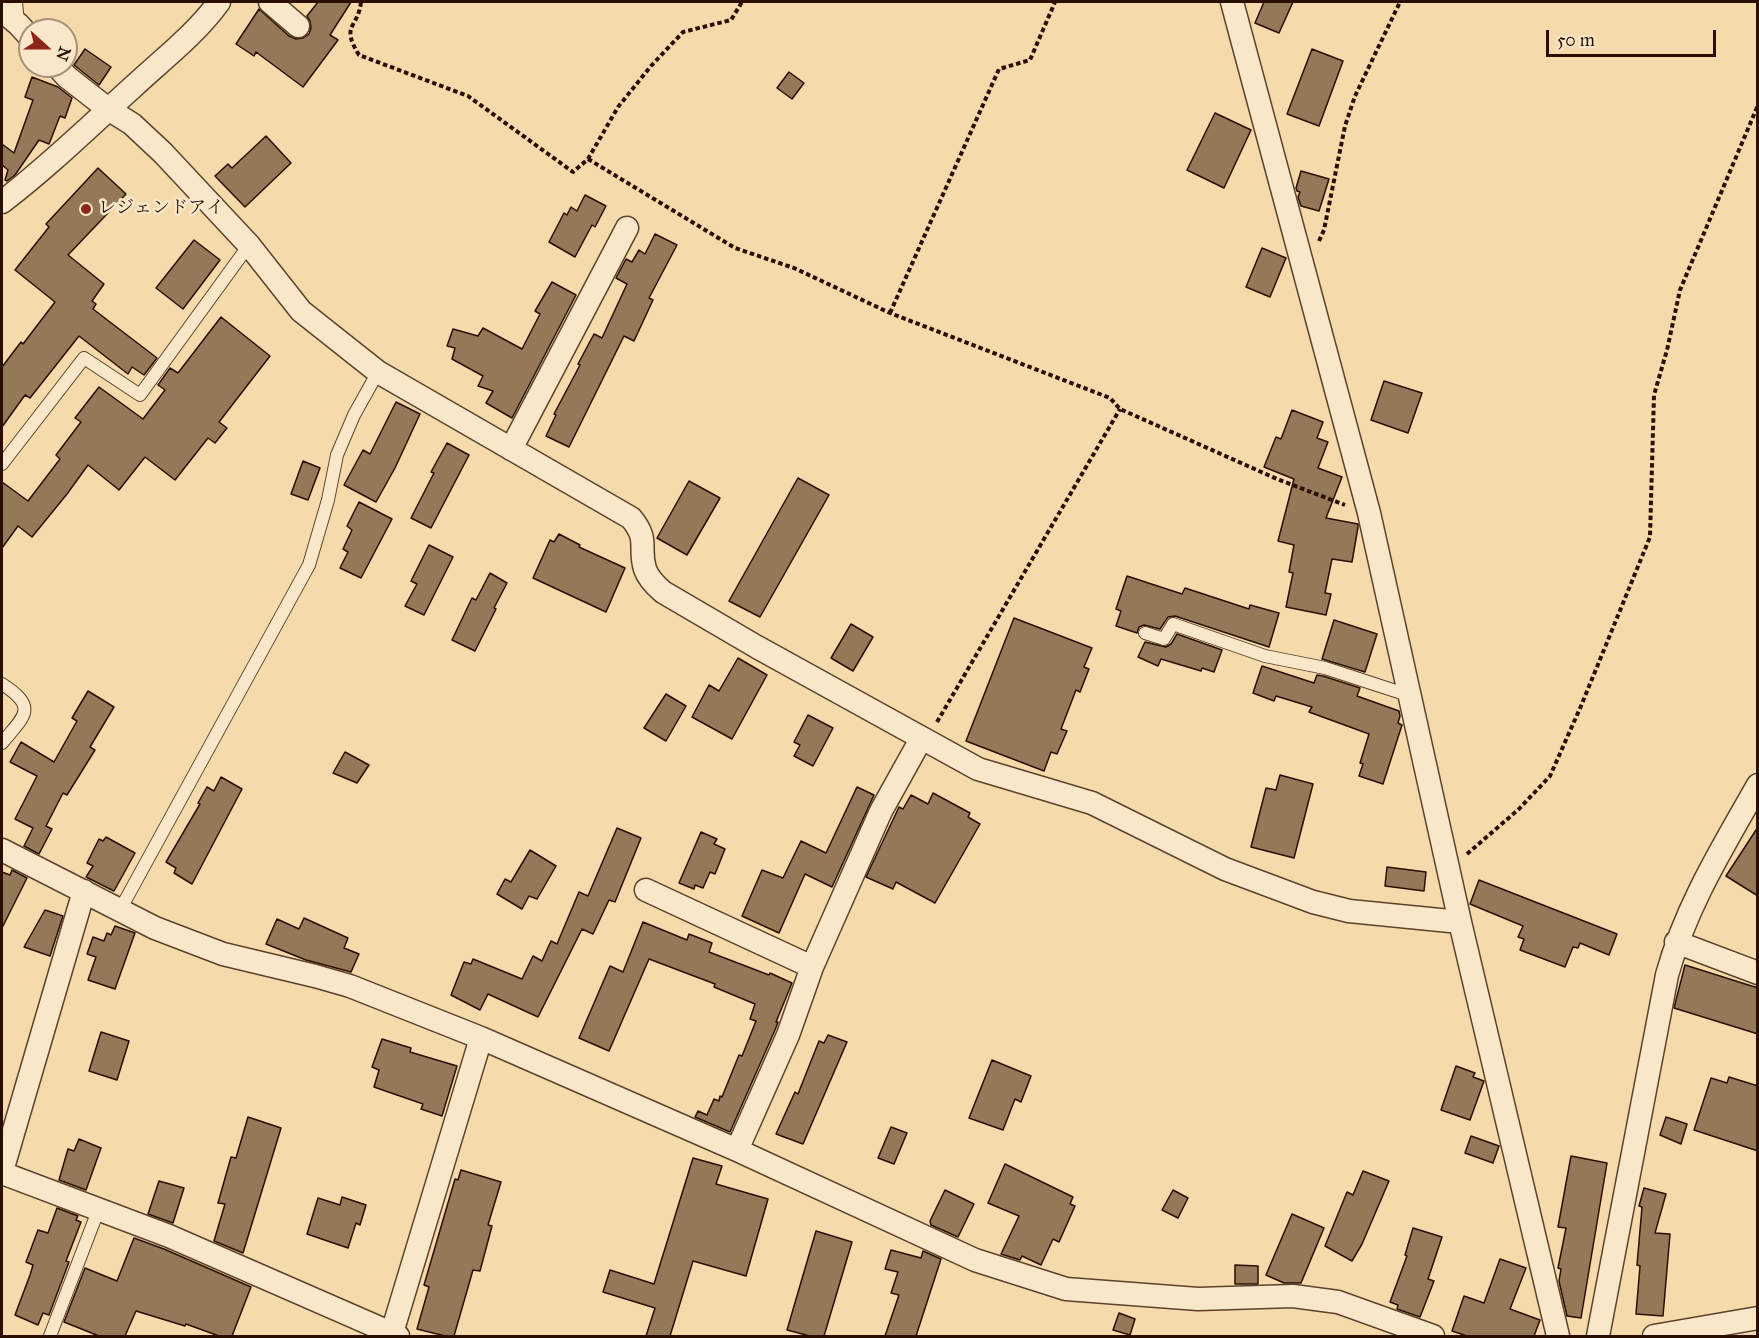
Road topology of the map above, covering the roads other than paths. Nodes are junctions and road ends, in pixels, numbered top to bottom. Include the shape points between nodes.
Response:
1 (16, 2) edge
2 (219, 2) edge
3 (270, 2) edge
4 (1232, 2) edge
5 (17, 24) edge
6 (298, 26) dead end
7 (68, 78) edge
8 (108, 109) junction
9 (2, 202) edge
10 (627, 228) dead end
11 (249, 245) junction
12 (378, 372) junction
13 (511, 449) junction
14 (2, 464) edge
15 (1145, 633) dead end
16 (2, 684) edge
17 (1411, 696) junction
18 (921, 739) junction
19 (2, 743) edge
20 (1758, 784) edge
21 (2, 850) edge
22 (646, 890) dead end
23 (84, 891) junction
24 (120, 910) junction
25 (1460, 922) junction
26 (1676, 942) junction
27 (813, 967) junction
28 (1758, 973) edge
29 (481, 1038) junction
30 (736, 1150) junction
31 (2, 1172) edge
32 (98, 1211) junction
33 (1758, 1318) edge
34 (50, 1336) edge
35 (394, 1336) edge
36 (1433, 1336) edge
37 (1558, 1336) edge
38 (1598, 1336) edge
39 (1654, 1336) edge

1 - 5 lane
2 - 8 street via 192,33
3 - 6 street
4 - 17 street via 1369,513
7 - 8 street
8 - 9 street
8 - 11 street via 132,124 163,153
10 - 13 street
11 - 12 street via 301,311
11 - 14 lane via 140,395 84,358
12 - 13 street
12 - 24 lane via 337,455 309,565
13 - 18 street via 631,518 640,529 645,568 663,592
15 - 17 lane via 1164,639 1173,624 1264,656 1325,668
16 - 19 lane via 16,694 25,712
17 - 25 street
18 - 25 street via 978,769 1092,803 1225,869 1313,902 1349,911
18 - 27 street via 881,811
20 - 26 street via 1690,907
21 - 23 street
22 - 27 street
23 - 24 street
23 - 31 street
24 - 29 street via 154,928 223,954 350,986
25 - 37 street
26 - 28 street
26 - 38 street
27 - 30 street via 788,1035
29 - 30 street
29 - 35 street
30 - 36 street via 975,1260 1066,1289 1186,1298 1293,1296 1338,1302
31 - 32 street
32 - 34 lane
32 - 35 street via 169,1236
33 - 39 street

